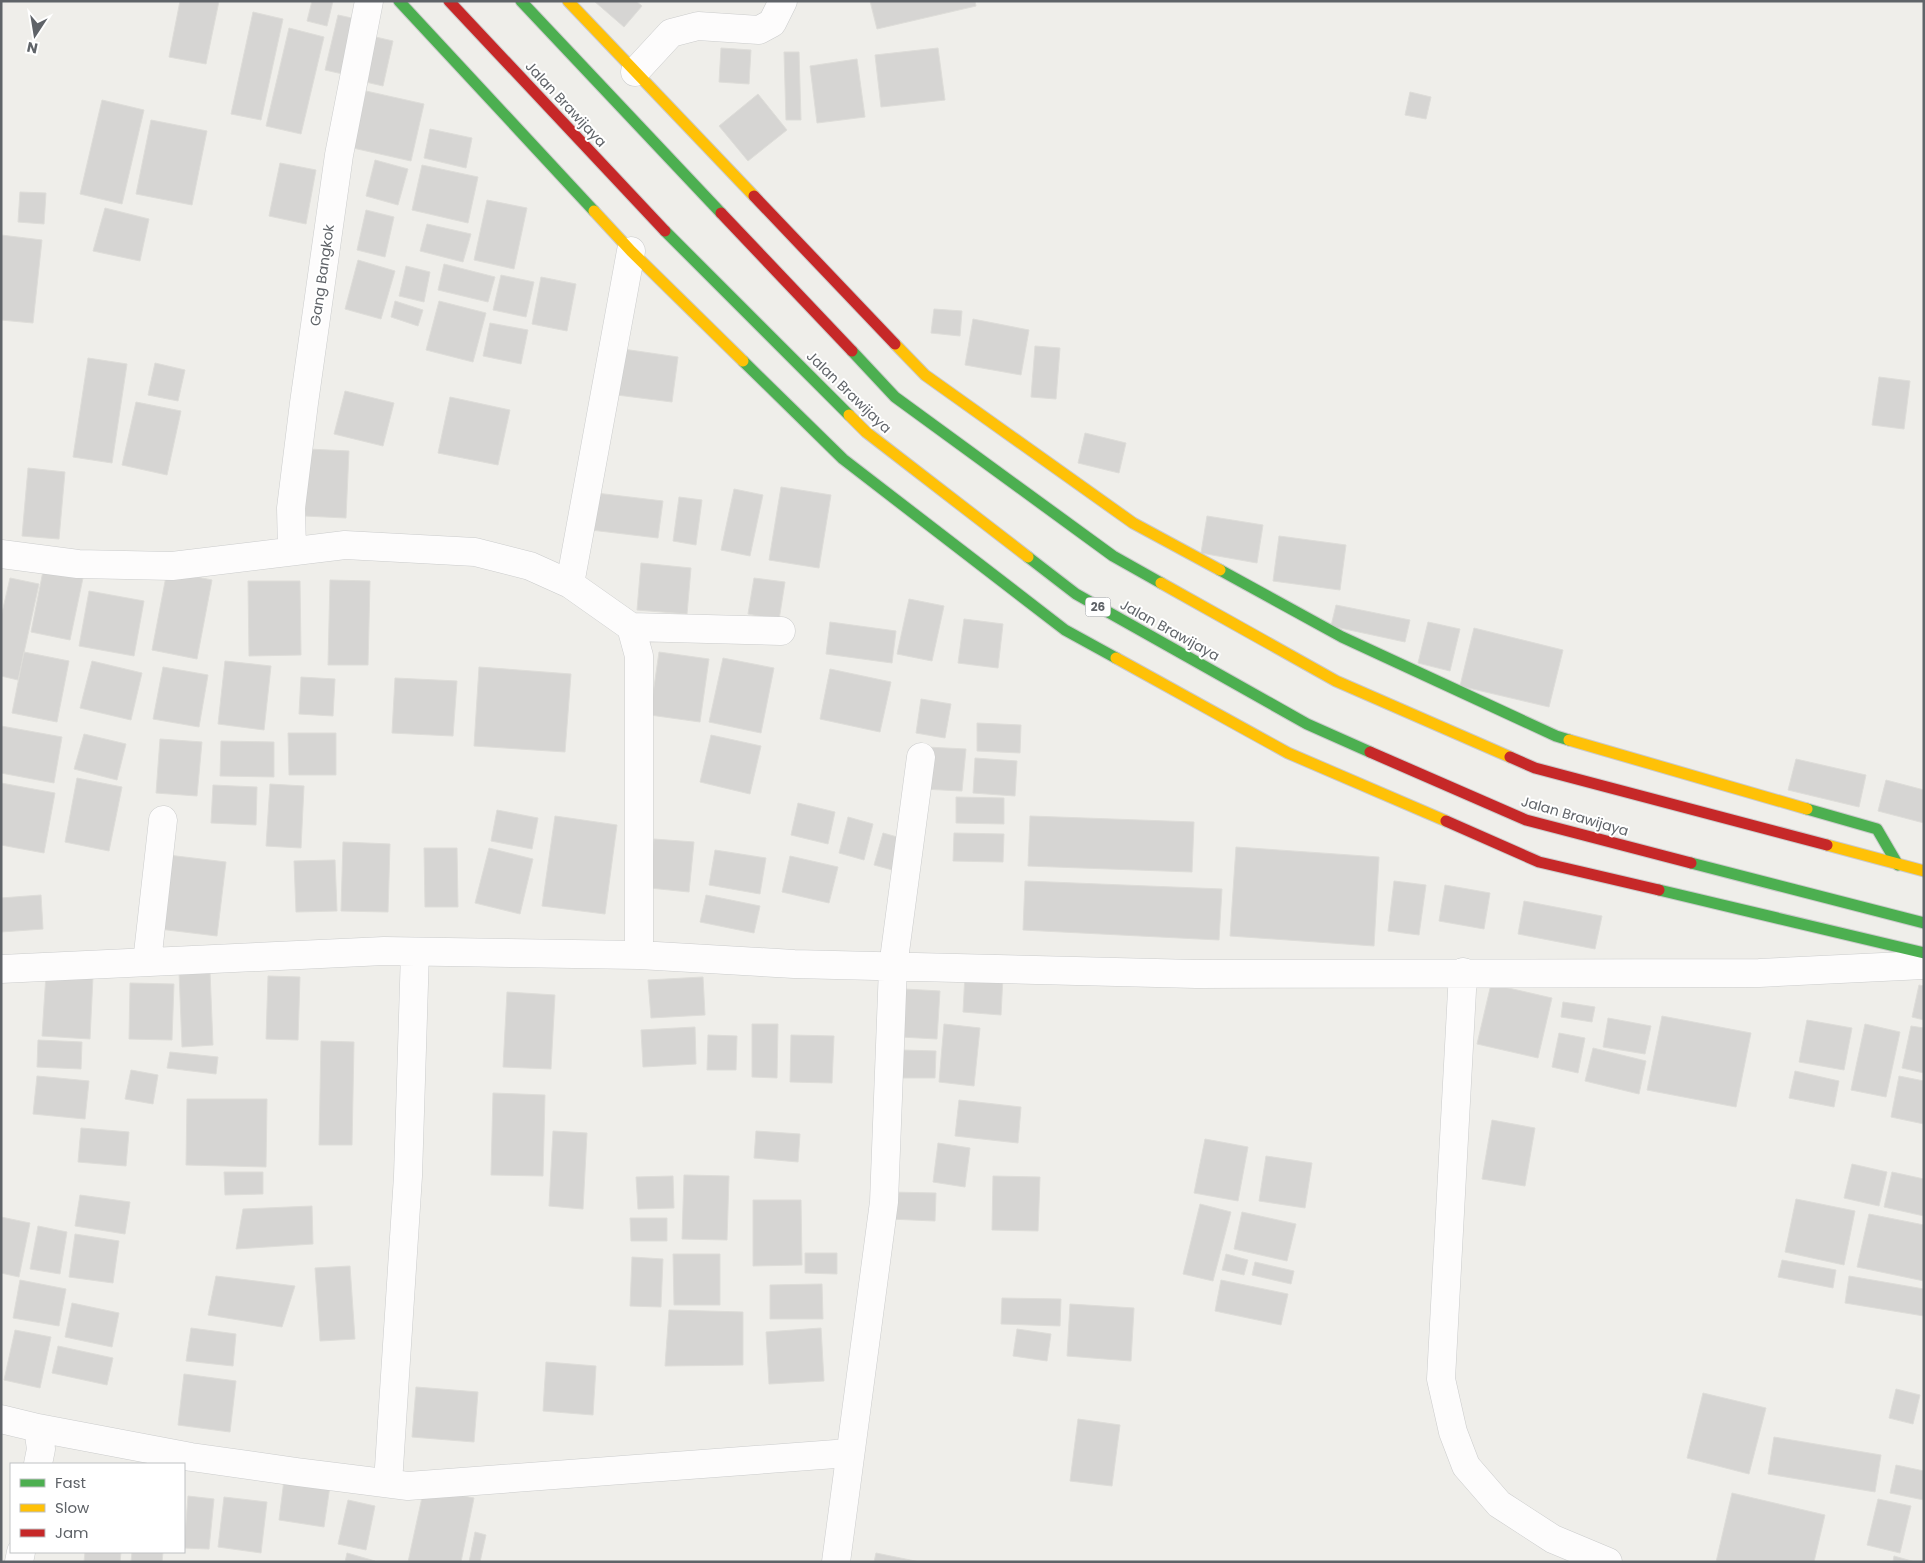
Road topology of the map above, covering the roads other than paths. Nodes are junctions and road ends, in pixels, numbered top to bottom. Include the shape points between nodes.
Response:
1 (369, 1) edge
2 (399, 1) edge
3 (449, 1) edge
4 (521, 1) edge
5 (568, 1) edge
6 (783, 1) edge
7 (635, 72) junction
8 (631, 252) junction
9 (292, 550) junction
10 (1, 554) edge
11 (570, 584) junction
12 (630, 627) junction
13 (781, 630) dead end
14 (921, 757) dead end
15 (163, 820) dead end
16 (1898, 865) junction
17 (1924, 871) edge
18 (1924, 924) edge
19 (415, 952) junction
20 (1924, 953) edge
21 (639, 955) junction
22 (147, 962) junction
23 (1924, 965) edge
24 (893, 967) junction
25 (1, 970) edge
26 (1463, 972) junction
27 (1, 1419) edge
28 (38, 1428) junction
29 (849, 1453) junction
30 (38, 1463) edge
31 (388, 1483) junction
32 (836, 1562) edge
33 (1608, 1562) edge

1 - 9 street, Gang Bangkok via 340,155 304,403 292,508
2 - 8 main road
3 - 18 main road, Jalan Brawijaya / 26 via 673,240 866,432 1076,594 1307,724 1526,820
4 - 16 main road, Jalan Brawijaya via 895,397 1114,556 1336,681 1535,768
5 - 7 main road
6 - 7 street via 772,23 759,30 698,26 671,33
7 - 16 main road via 925,375 1133,523 1342,638 1556,736 1877,829
8 - 11 street
8 - 20 main road via 842,459 1065,630 1288,753 1539,862
9 - 10 street via 172,566 78,564
9 - 11 street via 345,545 475,552 530,566
11 - 12 street
12 - 13 street
12 - 21 street via 639,656
14 - 24 street
15 - 22 street
16 - 17 main road, Jalan Brawijaya
19 - 21 street
19 - 22 street
19 - 31 street via 408,1176
21 - 24 street
22 - 25 street
23 - 26 street via 1759,973
24 - 26 street via 1196,974
24 - 29 street via 884,1202
26 - 33 street via 1441,1379 1453,1432 1466,1466 1500,1504 1553,1539
27 - 28 street
28 - 30 street via 41,1449
28 - 31 street via 192,1457
29 - 31 street via 408,1486
29 - 32 street

